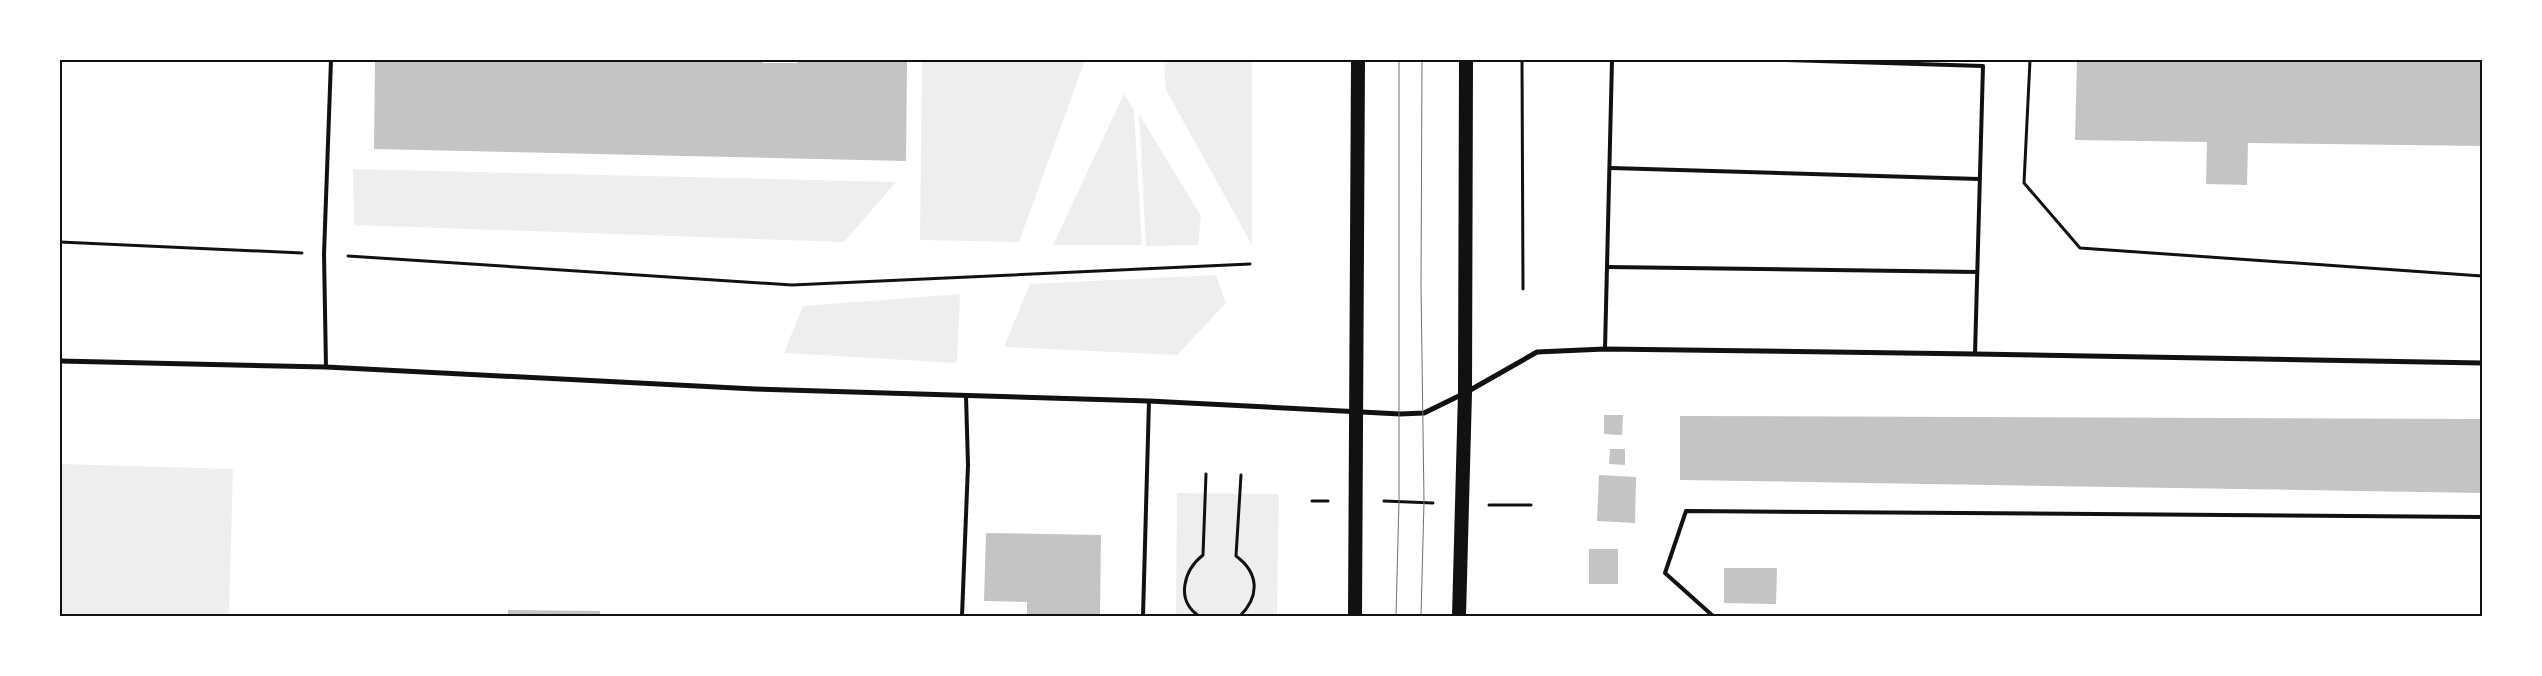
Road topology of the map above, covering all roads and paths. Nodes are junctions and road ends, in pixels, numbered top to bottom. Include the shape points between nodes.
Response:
1 (331, 60) edge
2 (1358, 60) edge
3 (1466, 60) edge
4 (1522, 60) edge
5 (1612, 60) edge
6 (1786, 60) edge
7 (2030, 60) edge
8 (1611, 168) junction
9 (1979, 179) junction
10 (60, 242) edge
11 (324, 254) junction
12 (1250, 264) dead end
13 (1607, 267) junction
14 (1977, 272) junction
15 (2482, 276) edge
16 (1523, 289) dead end
17 (1605, 350) junction
18 (1975, 354) junction
19 (60, 360) edge
20 (2482, 363) edge
21 (326, 367) junction
22 (1465, 393) junction
23 (966, 396) junction
24 (1149, 401) junction
25 (1357, 412) junction
26 (1206, 474) dead end
27 (1241, 475) dead end
28 (1312, 501) dead end
29 (1357, 501) junction
30 (1461, 504) junction
31 (1531, 505) dead end
32 (2482, 517) edge
33 (962, 616) edge
34 (1142, 616) edge
35 (1199, 616) edge
36 (1240, 616) edge
37 (1354, 616) edge
38 (1459, 616) edge
39 (1713, 616) edge

1 - 11 lane
2 - 25 highway
3 - 22 highway
4 - 16 path
5 - 8 lane
6 - 9 lane via 1983,66
7 - 15 path via 2024,183 2080,248
8 - 9 lane
8 - 13 lane
9 - 14 lane
10 - 11 path
11 - 12 path via 792,285
11 - 21 lane
13 - 14 lane
13 - 17 lane
14 - 18 lane
17 - 18 street
17 - 22 street via 1537,352
18 - 20 street
19 - 21 street
21 - 23 street via 755,389
22 - 25 street via 1424,413
22 - 30 highway
23 - 24 street
23 - 33 lane via 968,465
24 - 25 street
24 - 34 lane
25 - 29 highway
26 - 35 path via 1203,555 1187,571 1184,585 1188,604
27 - 36 path via 1236,556 1252,573 1254,597
28 - 29 path
29 - 30 path
29 - 37 highway
30 - 31 path
30 - 38 highway
32 - 39 lane via 1686,511 1665,573

